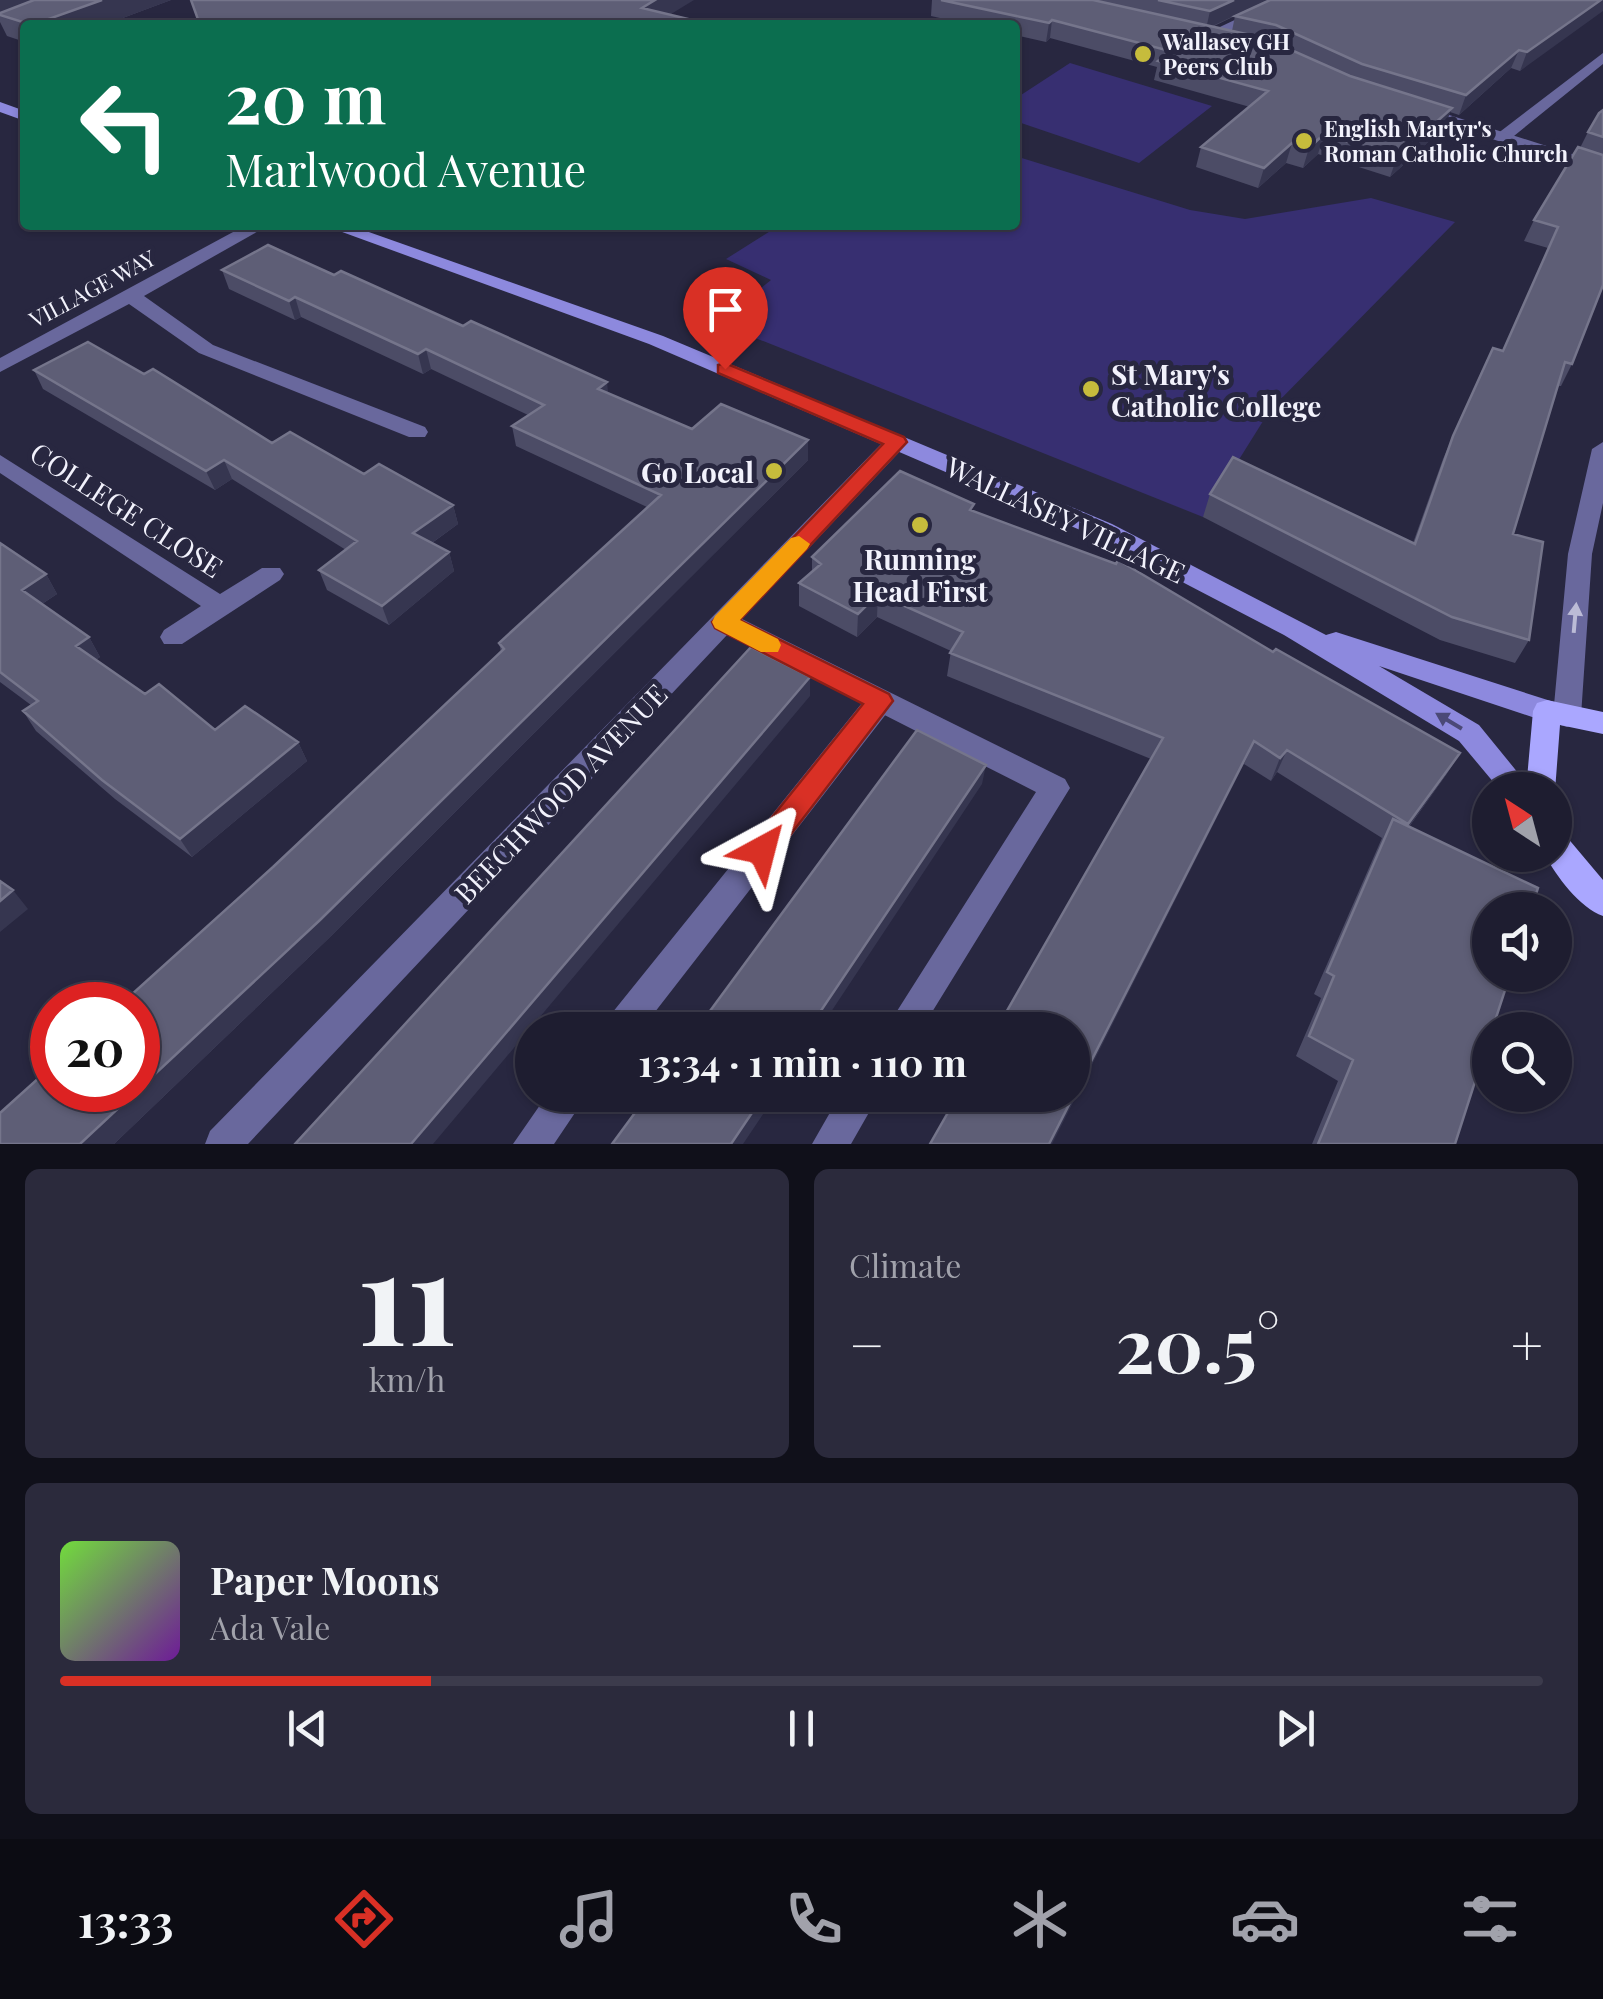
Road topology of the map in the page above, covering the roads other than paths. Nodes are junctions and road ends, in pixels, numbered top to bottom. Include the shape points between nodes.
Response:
1 (1288, 0) edge
2 (1193, 32) edge
3 (1210, 35) junction
4 (1228, 40) edge
5 (1603, 56) edge
6 (1401, 105) edge
7 (1503, 137) junction
8 (1603, 170) edge
9 (251, 230) edge
10 (346, 230) edge
11 (130, 296) junction
12 (6, 356) edge
13 (417, 432) dead end
14 (896, 442) junction
15 (1603, 449) edge
16 (0, 462) edge
17 (271, 574) dead end
18 (221, 606) junction
19 (724, 622) junction
20 (1293, 628) junction
21 (173, 636) dead end
22 (880, 701) junction
23 (1557, 713) junction
24 (1603, 724) edge
25 (1502, 772) edge
26 (1545, 772) edge
27 (1572, 869) edge
28 (1603, 902) edge
29 (634, 1012) edge
30 (913, 1012) edge
31 (555, 1112) edge
32 (850, 1112) edge
33 (224, 1144) edge
34 (530, 1144) edge
35 (830, 1144) edge

1 - 3 street
2 - 3 street
3 - 4 street
5 - 7 street
6 - 7 street
7 - 8 street
9 - 11 street, VILLAGE WAY
10 - 14 main road, WALLASEY VILLAGE via 656,340
11 - 12 street, VILLAGE WAY
11 - 13 street via 206,349
14 - 19 street, BEECHWOOD AVENUE
14 - 20 main road, WALLASEY VILLAGE via 1102,530
23 -> 15 street
16 - 18 street, COLLEGE CLOSE
17 - 18 street, COLLEGE CLOSE
18 - 21 street, COLLEGE CLOSE
19 - 22 street
19 - 33 street, BEECHWOOD AVENUE
20 - 23 main road, WALLASEY VILLAGE
25 -> 20 main road, WALLASEY VILLAGE via 1469,733
22 - 29 street
22 - 30 street via 1055,788
23 - 24 main road
23 - 26 main road
27 - 28 main road
31 - 34 street
32 - 35 street

